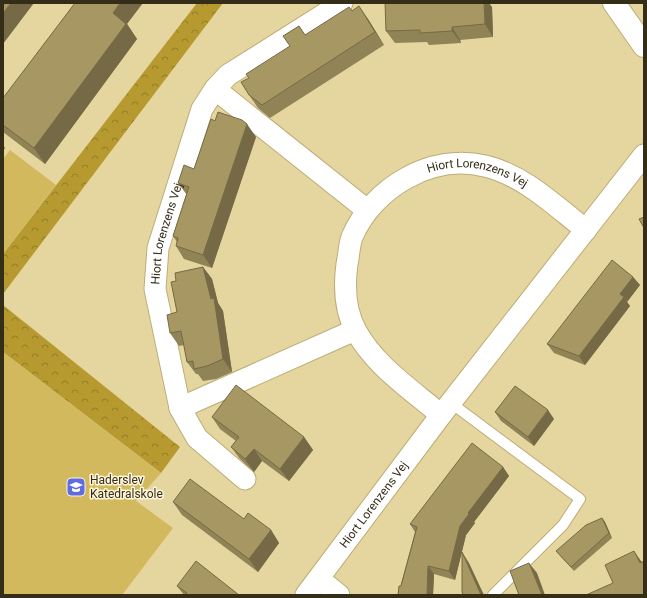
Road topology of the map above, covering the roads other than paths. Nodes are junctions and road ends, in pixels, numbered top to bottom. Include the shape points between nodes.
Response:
1 (342, 3) edge
2 (614, 3) edge
3 (644, 46) edge
4 (215, 88) junction
5 (644, 156) edge
6 (367, 210) junction
7 (586, 230) junction
8 (355, 330) junction
9 (180, 408) junction
10 (446, 409) junction
11 (245, 478) dead end
12 (319, 579) junction
13 (306, 595) edge
14 (339, 595) edge
15 (493, 595) edge

1 - 4 street, Hiort Lorenzens Vej via 228,74
2 - 3 street
4 - 6 street
4 - 9 street, Hiort Lorenzens Vej via 202,109 158,248 155,269 155,289
5 - 7 street, Hiort Lorenzens Vej
6 - 7 street, Hiort Lorenzens Vej via 390,187 425,169 451,163 484,166 515,177
6 - 8 street, Hiort Lorenzens Vej via 352,238 345,278 346,300
7 - 10 street, Hiort Lorenzens Vej
8 - 9 street
8 - 10 street, Hiort Lorenzens Vej via 372,356
9 - 11 street, Hiort Lorenzens Vej via 197,438
10 - 12 street, Hiort Lorenzens Vej
10 - 15 lane via 580,499 563,526
12 - 13 street, Hiort Lorenzens Vej
12 - 14 street

